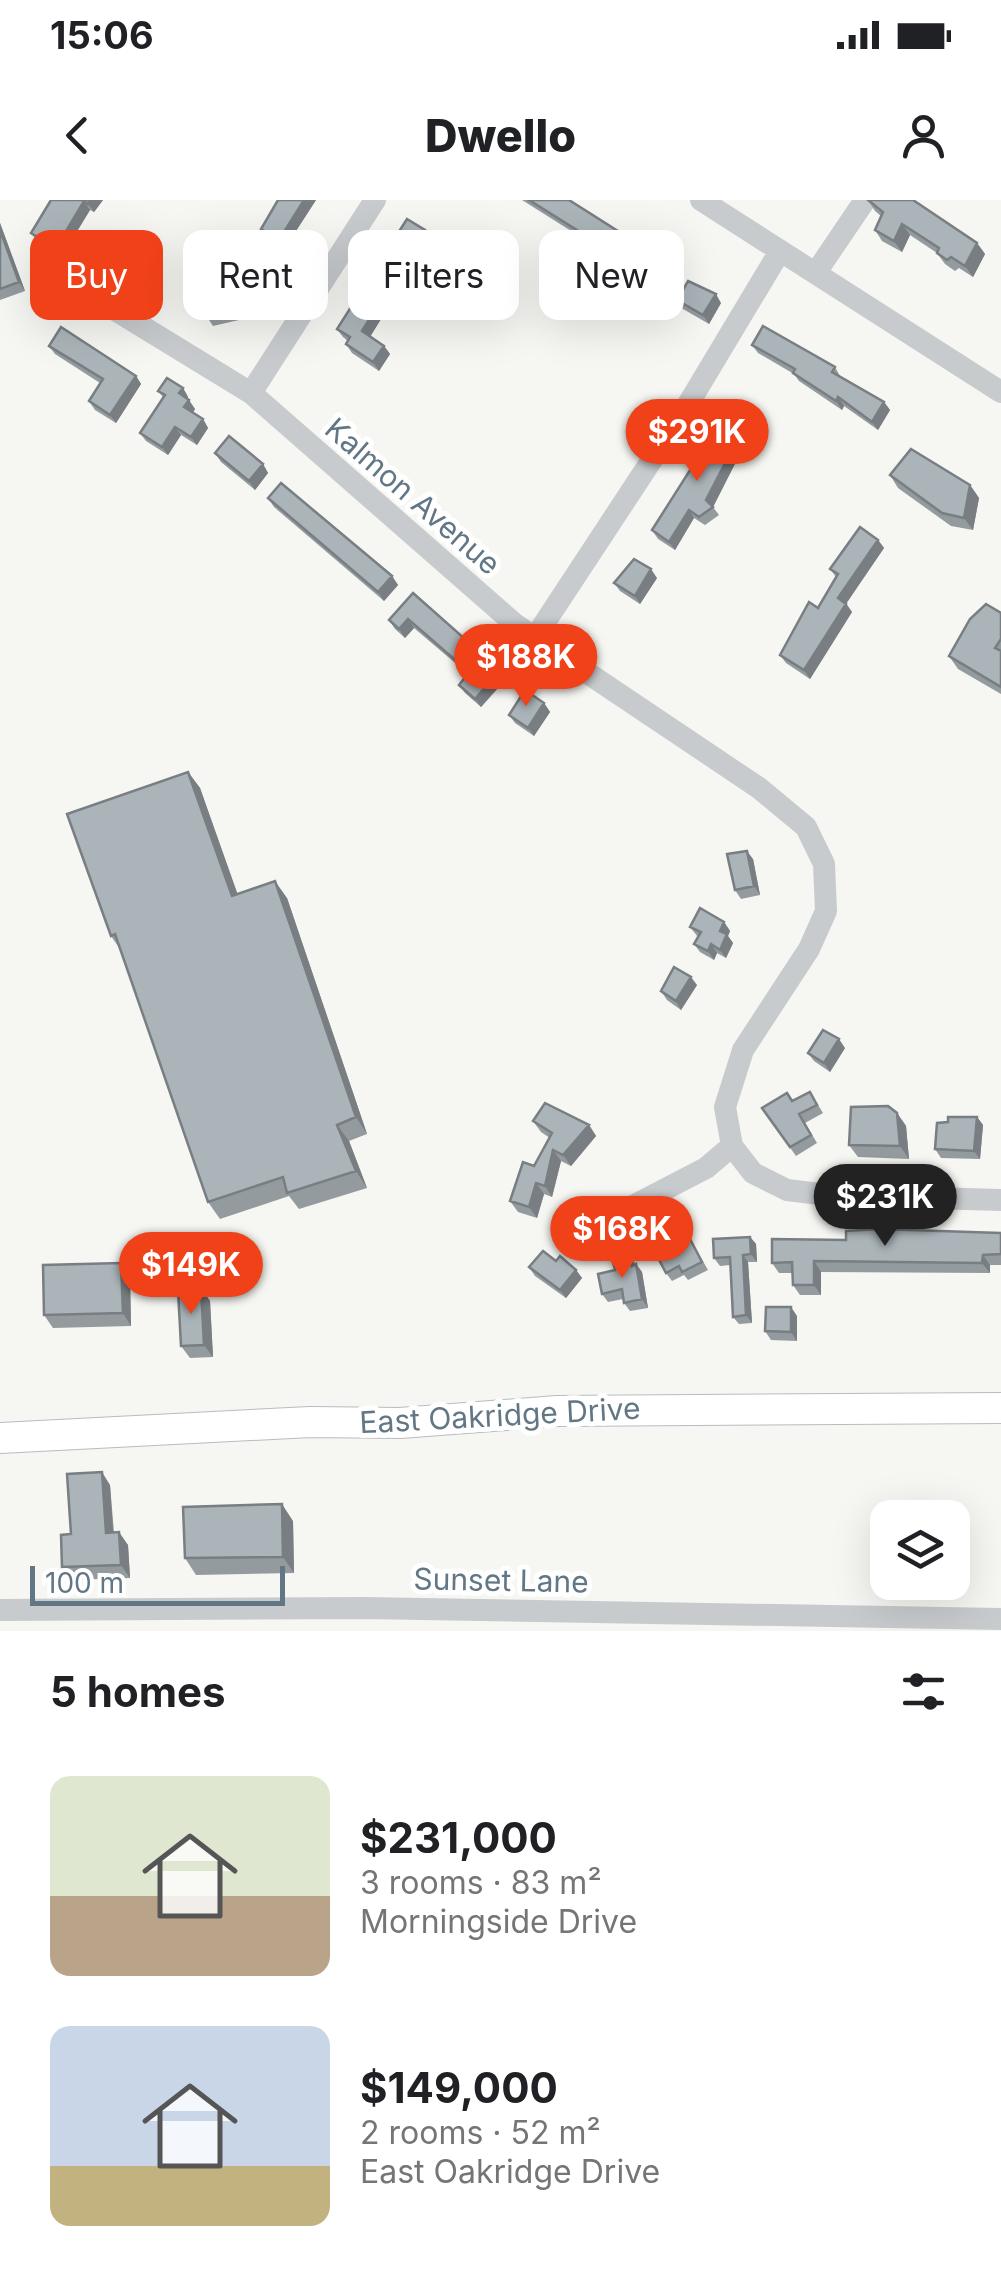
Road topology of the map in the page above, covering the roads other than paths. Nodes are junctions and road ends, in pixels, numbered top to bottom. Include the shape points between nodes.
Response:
1 (376, 200) edge
2 (701, 200) edge
3 (865, 200) edge
4 (780, 251) junction
5 (817, 271) junction
6 (132, 320) edge
7 (1001, 392) edge
8 (251, 394) junction
9 (536, 636) junction
10 (732, 1146) junction
11 (1001, 1200) edge
12 (602, 1222) dead end
13 (1001, 1408) edge
14 (0, 1438) edge
15 (0, 1610) edge
16 (1001, 1619) edge
17 (366, 1620) edge
18 (724, 1621) edge

1 - 8 street
2 - 4 street
3 - 5 street
4 - 5 street
4 - 9 street
5 - 7 street
6 - 8 street, Kalmon Avenue
8 - 9 street, Kalmon Avenue via 516,626
9 - 10 street, Kalmon Avenue via 558,658 759,788 806,827 824,864 828,904 816,936 728,1084 725,1123
10 - 11 street via 771,1184 828,1195
10 - 12 street via 706,1168
13 - 14 main road, East Oakridge Drive via 556,1410 400,1423
15 - 17 street, Sunset Lane
16 - 18 street, Sunset Lane
17 - 18 street, Sunset Lane

